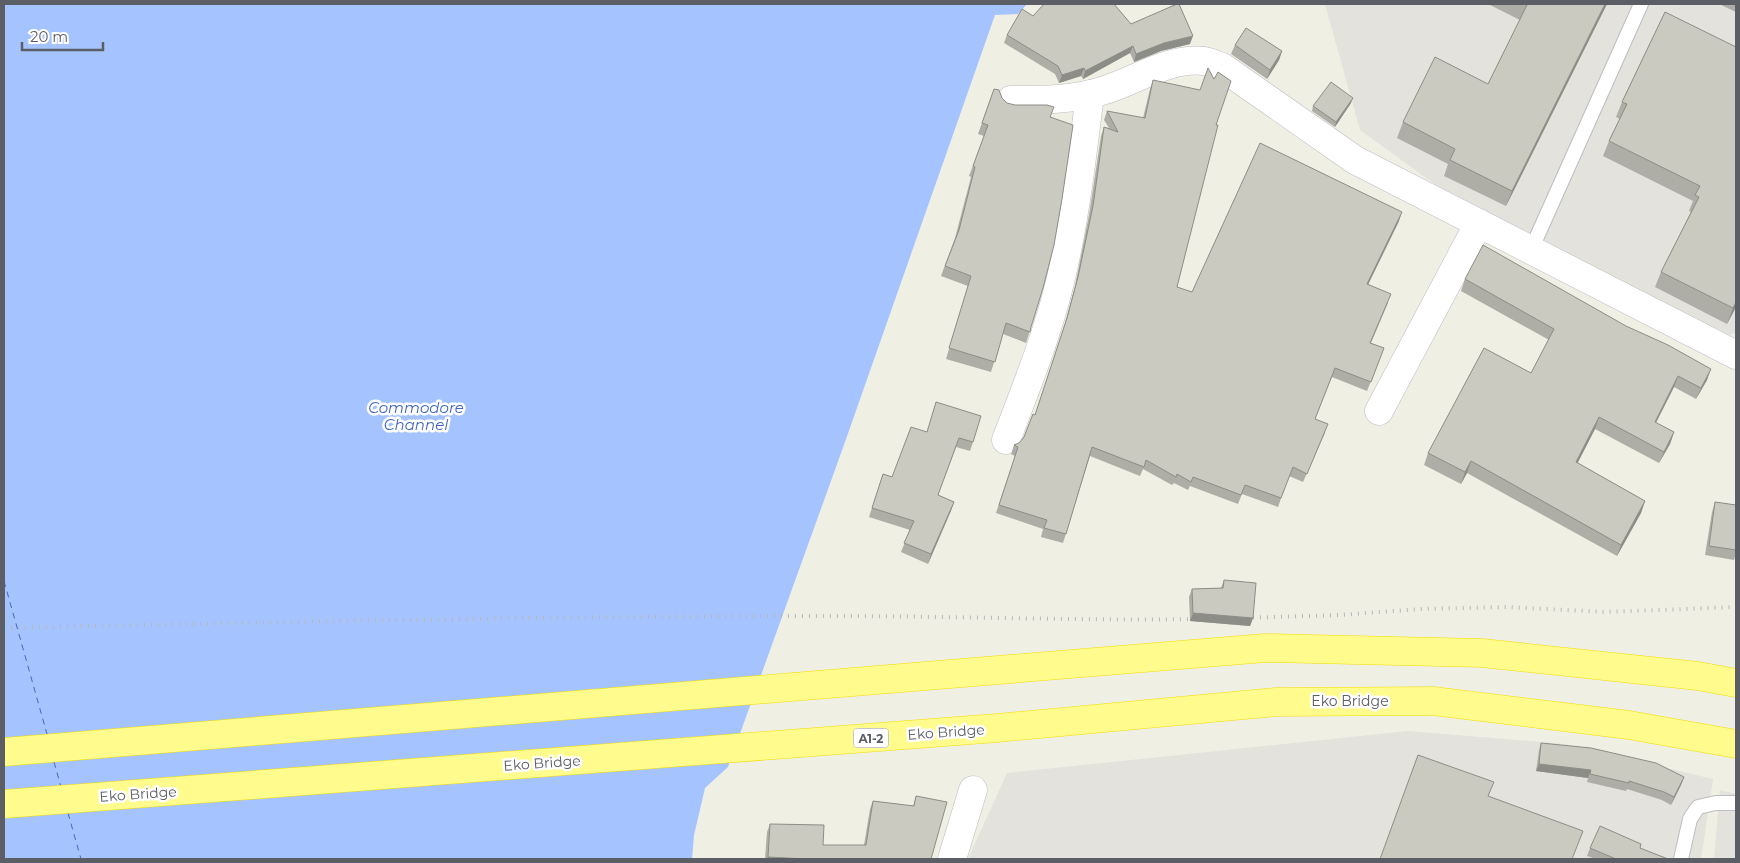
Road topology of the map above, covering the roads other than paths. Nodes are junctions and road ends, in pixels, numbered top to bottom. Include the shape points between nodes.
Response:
1 (1641, 4) edge
2 (1202, 74) dead end
3 (1244, 83) junction
4 (1090, 94) junction
5 (1011, 100) dead end
6 (1479, 223) junction
7 (1531, 250) junction
8 (1736, 355) edge
9 (1379, 410) dead end
10 (1006, 440) dead end
11 (1736, 683) edge
12 (1736, 744) edge
13 (4, 752) edge
14 (973, 790) dead end
15 (4, 804) edge
16 (1736, 804) edge
17 (952, 859) edge
18 (1681, 859) edge

1 - 7 lane
2 - 3 street
3 - 4 street via 1205,61 1180,62
3 - 6 street via 1355,160
4 - 5 street via 1075,98
4 - 10 street via 1061,281 1045,336
6 - 7 street
6 - 9 street
7 - 8 street
11 - 13 highway via 1482,653 1265,648
12 - 15 highway, Eko Bridge / A1-2 via 1629,725 1433,701 1276,702 997,728
14 - 17 street
16 - 18 lane via 1716,803 1698,807 1690,819

